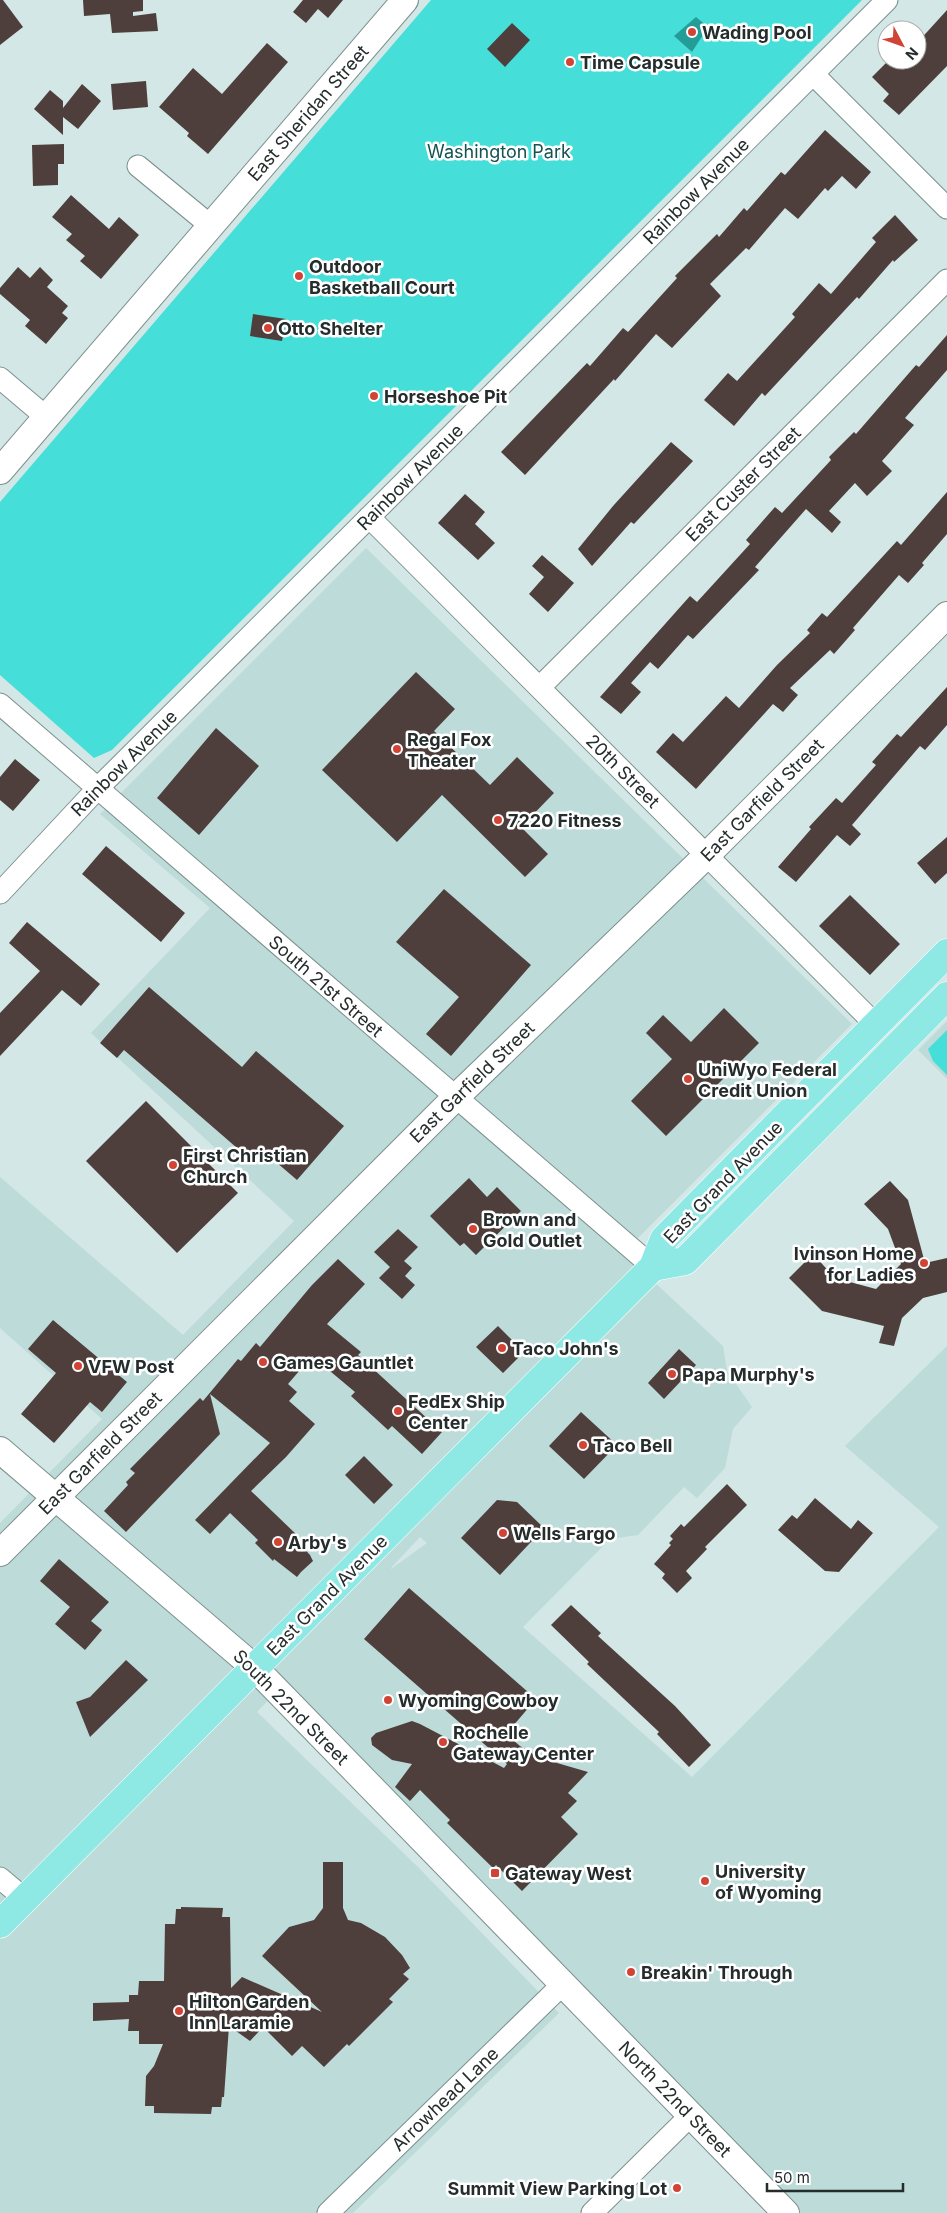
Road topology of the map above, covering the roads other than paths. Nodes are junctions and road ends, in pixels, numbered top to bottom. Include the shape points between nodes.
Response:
1 (406, 0) edge
2 (887, 0) edge
3 (813, 74) junction
4 (138, 166) dead end
5 (947, 208) edge
6 (211, 226) junction
7 (947, 280) edge
8 (0, 378) edge
9 (46, 417) junction
10 (0, 471) edge
11 (370, 517) junction
12 (947, 616) edge
13 (540, 687) junction
14 (0, 704) edge
15 (98, 788) junction
16 (707, 855) junction
17 (0, 894) edge
18 (947, 953) edge
19 (947, 996) edge
20 (876, 1025) junction
21 (456, 1097) junction
22 (653, 1267) junction
23 (0, 1450) edge
24 (55, 1498) junction
25 (0, 1553) edge
26 (255, 1668) junction
27 (0, 1878) edge
28 (25, 1899) junction
29 (0, 1924) edge
30 (563, 1984) junction
31 (690, 2115) junction
32 (328, 2213) edge
33 (592, 2213) edge
34 (786, 2213) edge

1 - 6 street, East Sheridan Street
2 - 3 street, Rainbow Avenue
3 - 5 street
3 - 11 street, Rainbow Avenue
4 - 6 street
6 - 9 street, East Sheridan Street
7 - 13 street, East Custer Street
8 - 9 street
9 - 10 street, East Sheridan Street
11 - 13 street, 20th Street
11 - 15 street, Rainbow Avenue
12 - 16 street, East Garfield Street
13 - 16 street, 20th Street
14 - 15 street, South 21st Street
15 - 17 street, Rainbow Avenue
15 - 21 street, South 21st Street
16 - 20 street, 20th Street
16 - 21 street, East Garfield Street
18 - 20 main road, East Grand Avenue
19 - 22 main road, East Grand Avenue via 685,1261
20 - 22 main road, East Grand Avenue via 664,1239
21 - 22 street, South 21st Street
21 - 24 street, East Garfield Street
22 - 26 main road, East Grand Avenue
23 - 24 street, South 22nd Street
24 - 25 street, East Garfield Street
24 - 26 street, South 22nd Street
26 - 28 main road, East Grand Avenue
26 - 30 street, South 22nd Street
27 - 28 street
28 - 29 main road, East Grand Avenue
30 - 31 street, North 22nd Street
30 - 32 street, Arrowhead Lane
31 - 33 street
31 - 34 street, North 22nd Street

